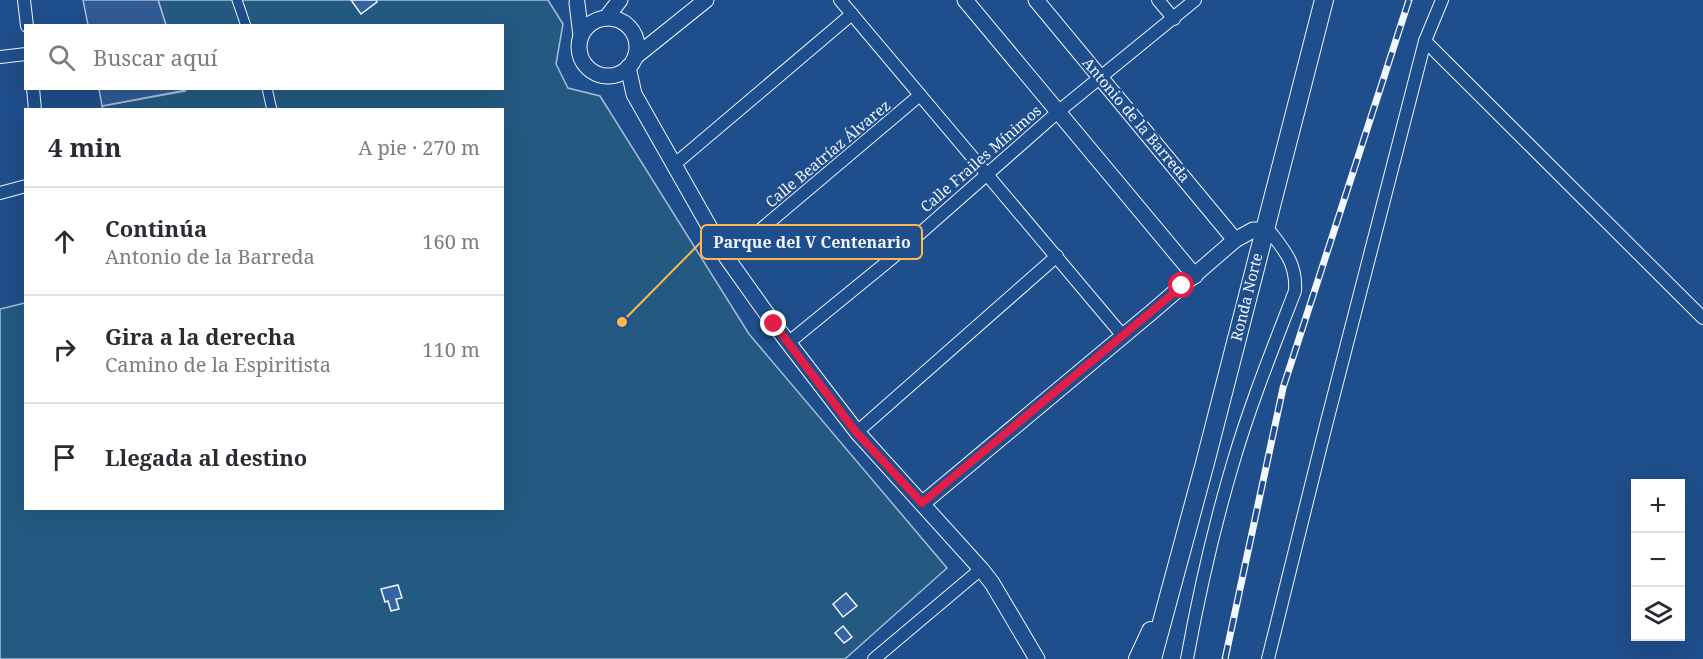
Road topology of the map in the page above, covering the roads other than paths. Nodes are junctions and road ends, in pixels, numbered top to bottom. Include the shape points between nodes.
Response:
1 (24, 0) edge
2 (237, 0) edge
3 (620, 0) edge
4 (706, 0) edge
5 (840, 0) edge
6 (965, 0) edge
7 (1036, 0) edge
8 (1158, 0) edge
9 (1195, 0) edge
10 (1324, 0) edge
11 (1442, 0) edge
12 (576, 2) edge
13 (852, 14) junction
14 (602, 19) junction
15 (1174, 19) junction
16 (27, 24) edge
17 (245, 24) edge
18 (582, 36) junction
19 (1425, 40) junction
20 (24, 54) edge
21 (0, 57) edge
22 (626, 66) junction
23 (1100, 76) junction
24 (33, 90) edge
25 (267, 90) edge
26 (920, 95) junction
27 (34, 108) edge
28 (272, 108) edge
29 (1059, 111) junction
30 (675, 164) junction
31 (985, 174) junction
32 (24, 187) edge
33 (0, 193) edge
34 (1264, 227) junction
35 (1235, 240) junction
36 (1057, 256) junction
37 (727, 258) junction
38 (1195, 276) junction
39 (1703, 318) edge
40 (1123, 336) junction
41 (788, 343) junction
42 (856, 432) junction
43 (922, 503) junction
44 (981, 569) junction
45 (1169, 594) junction
46 (875, 659) edge
47 (1037, 659) edge
48 (1138, 659) edge
49 (1152, 659) edge
50 (1187, 659) edge
51 (1268, 659) edge

1 - 16 street
2 - 17 street
3 - 14 street
4 - 22 street
5 - 13 street
6 - 29 street
7 - 23 street, Antonio de la Barreda
8 - 15 street
9 - 15 street, Calle Frailes Mínimos
10 - 34 main road, Ronda Norte
11 - 19 street
12 - 14 street
12 - 18 street
13 - 26 street
13 - 30 street
14 - 18 street via 590,25
14 - 22 street via 616,19 633,32 637,47
15 - 23 street, Calle Frailes Mínimos
18 - 22 street via 581,56 585,65 599,75
19 - 39 street
19 - 51 street
20 - 21 street
22 - 30 street via 634,94
23 - 29 street, Calle Frailes Mínimos
23 - 35 street, Antonio de la Barreda
24 - 27 street
25 - 28 street
26 - 31 street
26 - 37 street, Calle Beatríaz Álvarez
29 - 31 street, Calle Frailes Mínimos
29 - 38 street
30 - 37 street
31 - 36 street
31 - 41 street, Calle Frailes Mínimos via 892,258
32 - 33 street
34 - 35 street
34 - 45 main road, Ronda Norte
34 - 50 street via 1290,260 1296,274 1295,291 1233,463 1207,560
35 - 38 street
36 - 40 street
36 - 42 street
37 - 41 street
38 - 40 street
40 - 43 street
41 - 42 street
42 - 43 street
43 - 44 street
44 - 46 street
44 - 47 street
45 - 48 main road, Ronda Norte
45 - 49 main road, Ronda Norte

